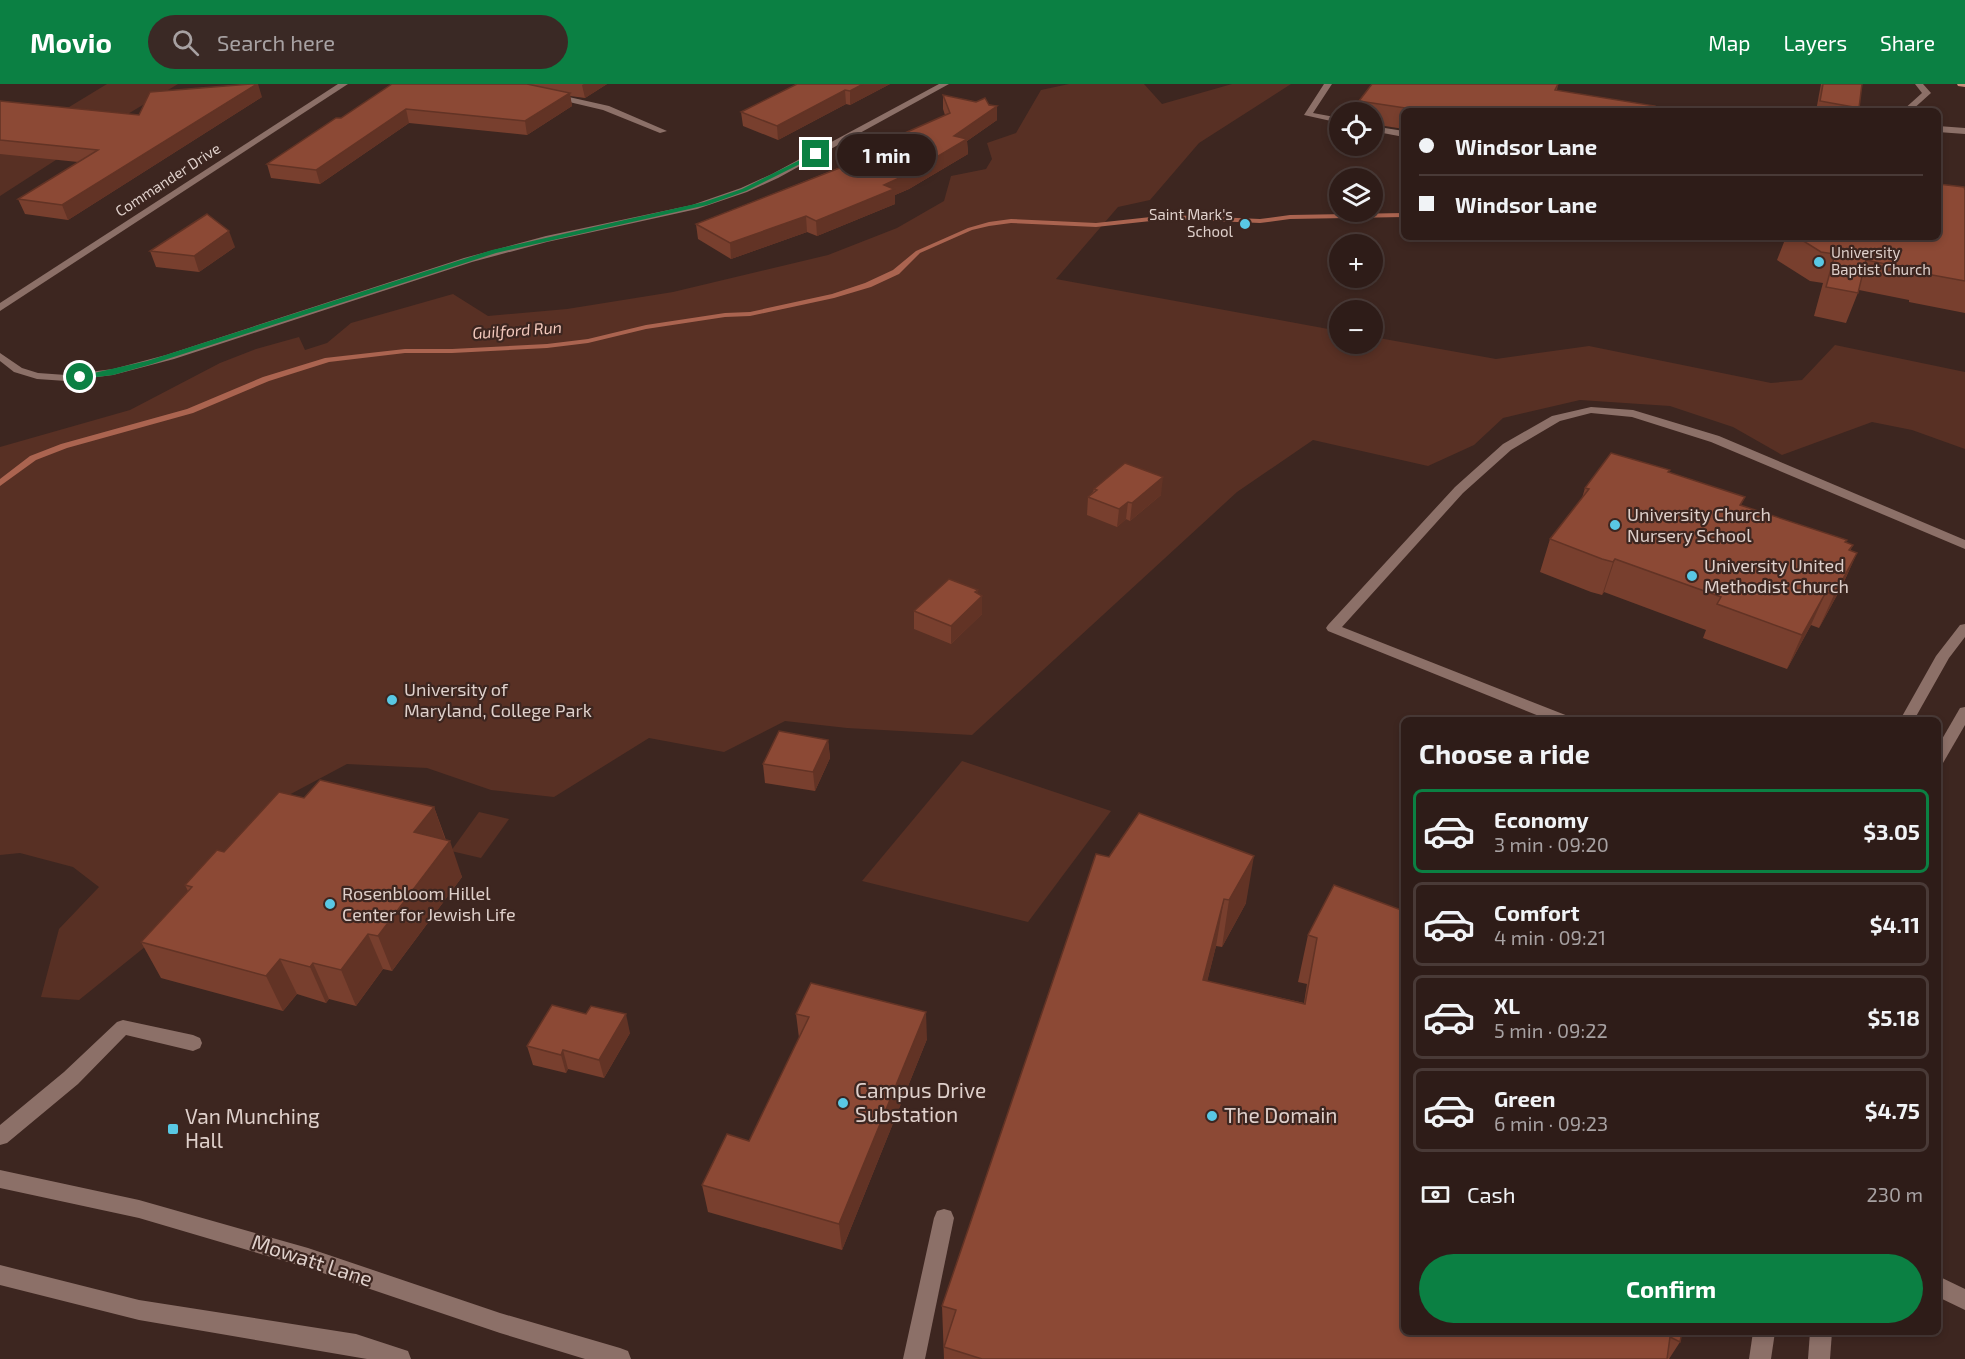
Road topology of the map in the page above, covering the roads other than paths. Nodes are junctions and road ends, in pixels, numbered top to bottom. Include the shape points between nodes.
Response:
1 (344, 84) edge
2 (945, 84) edge
3 (1328, 84) edge
4 (1919, 84) edge
5 (545, 94) edge
6 (1910, 108) edge
7 (1329, 119) edge
8 (1941, 129) edge
9 (1383, 130) edge
10 (663, 131) dead end
11 (1965, 131) edge
12 (1401, 133) edge
13 (4, 305) edge
14 (0, 356) edge
15 (1965, 545) edge
16 (1965, 628) edge
17 (1965, 712) edge
18 (1556, 717) edge
19 (1909, 717) edge
20 (1941, 754) edge
21 (193, 1043) dead end
22 (0, 1137) edge
23 (0, 1179) edge
24 (944, 1218) dead end
25 (0, 1275) edge
26 (1941, 1288) edge
27 (1965, 1300) edge
28 (1764, 1335) edge
29 (1821, 1335) edge
30 (400, 1359) edge
31 (620, 1359) edge
32 (914, 1359) edge
33 (1760, 1359) edge
34 (1819, 1359) edge

1 - 13 street, Commander Drive
2 - 14 street via 767,179 694,207 468,260 113,372 66,378 37,376
3 - 7 street via 1308,115
4 - 6 street via 1927,93
5 - 10 street via 606,108
8 - 11 street
9 - 12 street
15 - 18 street via 1715,439 1633,414 1591,410 1556,418 1507,447 1459,490 1333,628
16 - 19 street via 1943,656
17 - 20 street
21 - 22 street via 123,1028
23 - 31 street, Mowatt Lane via 140,1209 308,1258
24 - 32 street
25 - 30 street via 139,1310 356,1345
26 - 27 street
28 - 33 street
29 - 34 street

